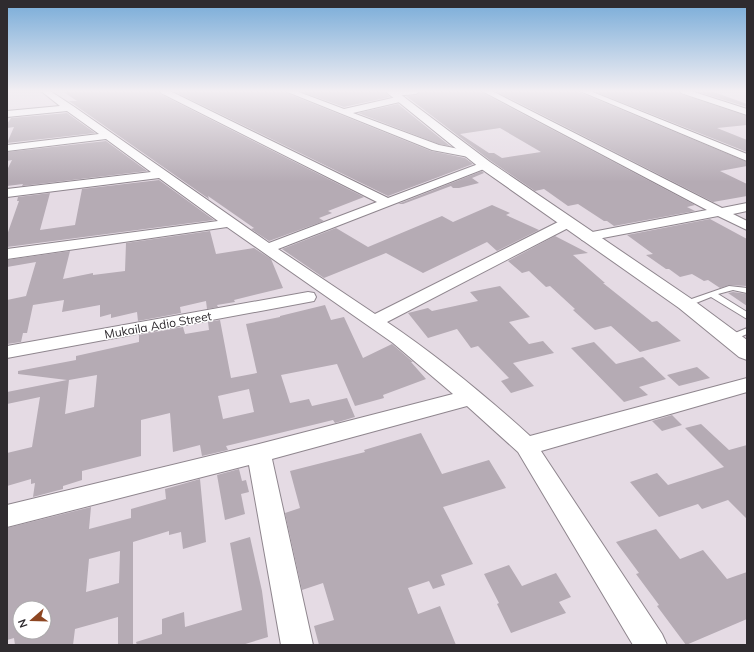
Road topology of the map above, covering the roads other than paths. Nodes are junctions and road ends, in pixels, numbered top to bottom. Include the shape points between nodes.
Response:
1 (89, 121) edge
2 (225, 121) edge
3 (367, 121) edge
4 (430, 121) edge
5 (544, 121) edge
6 (658, 121) edge
7 (109, 136) junction
8 (7, 148) edge
9 (747, 158) edge
10 (480, 160) junction
11 (163, 174) junction
12 (7, 193) edge
13 (387, 202) junction
14 (747, 207) edge
15 (718, 212) junction
16 (230, 223) junction
17 (567, 223) junction
18 (747, 226) edge
19 (587, 237) junction
20 (268, 248) junction
21 (7, 254) edge
22 (747, 291) edge
23 (712, 294) junction
24 (308, 297) dead end
25 (686, 304) junction
26 (747, 316) edge
27 (374, 321) junction
28 (747, 331) edge
29 (731, 338) junction
30 (7, 352) edge
31 (747, 352) edge
32 (747, 385) edge
33 (472, 397) junction
34 (526, 446) junction
35 (259, 453) junction
36 (7, 516) edge
37 (297, 645) edge
38 (651, 645) edge

1 - 7 street
2 - 13 street
3 - 10 street via 436,148
4 - 10 street
5 - 15 street
6 - 9 street
7 - 8 street
7 - 11 street
10 - 13 street
10 - 17 street
11 - 12 street
11 - 16 street
13 - 20 street
14 - 15 street
15 - 18 street
15 - 19 street
16 - 20 street
16 - 21 street
17 - 19 street
17 - 27 street
19 - 25 street
20 - 27 street
22 - 23 lane via 730,287
23 - 25 lane
23 - 26 lane
24 - 30 street, Mukaila Adio Street
25 - 29 street
27 - 33 street
28 - 29 lane
29 - 31 street
32 - 34 street
33 - 34 street
33 - 35 street
34 - 38 street
35 - 36 street
35 - 37 street

